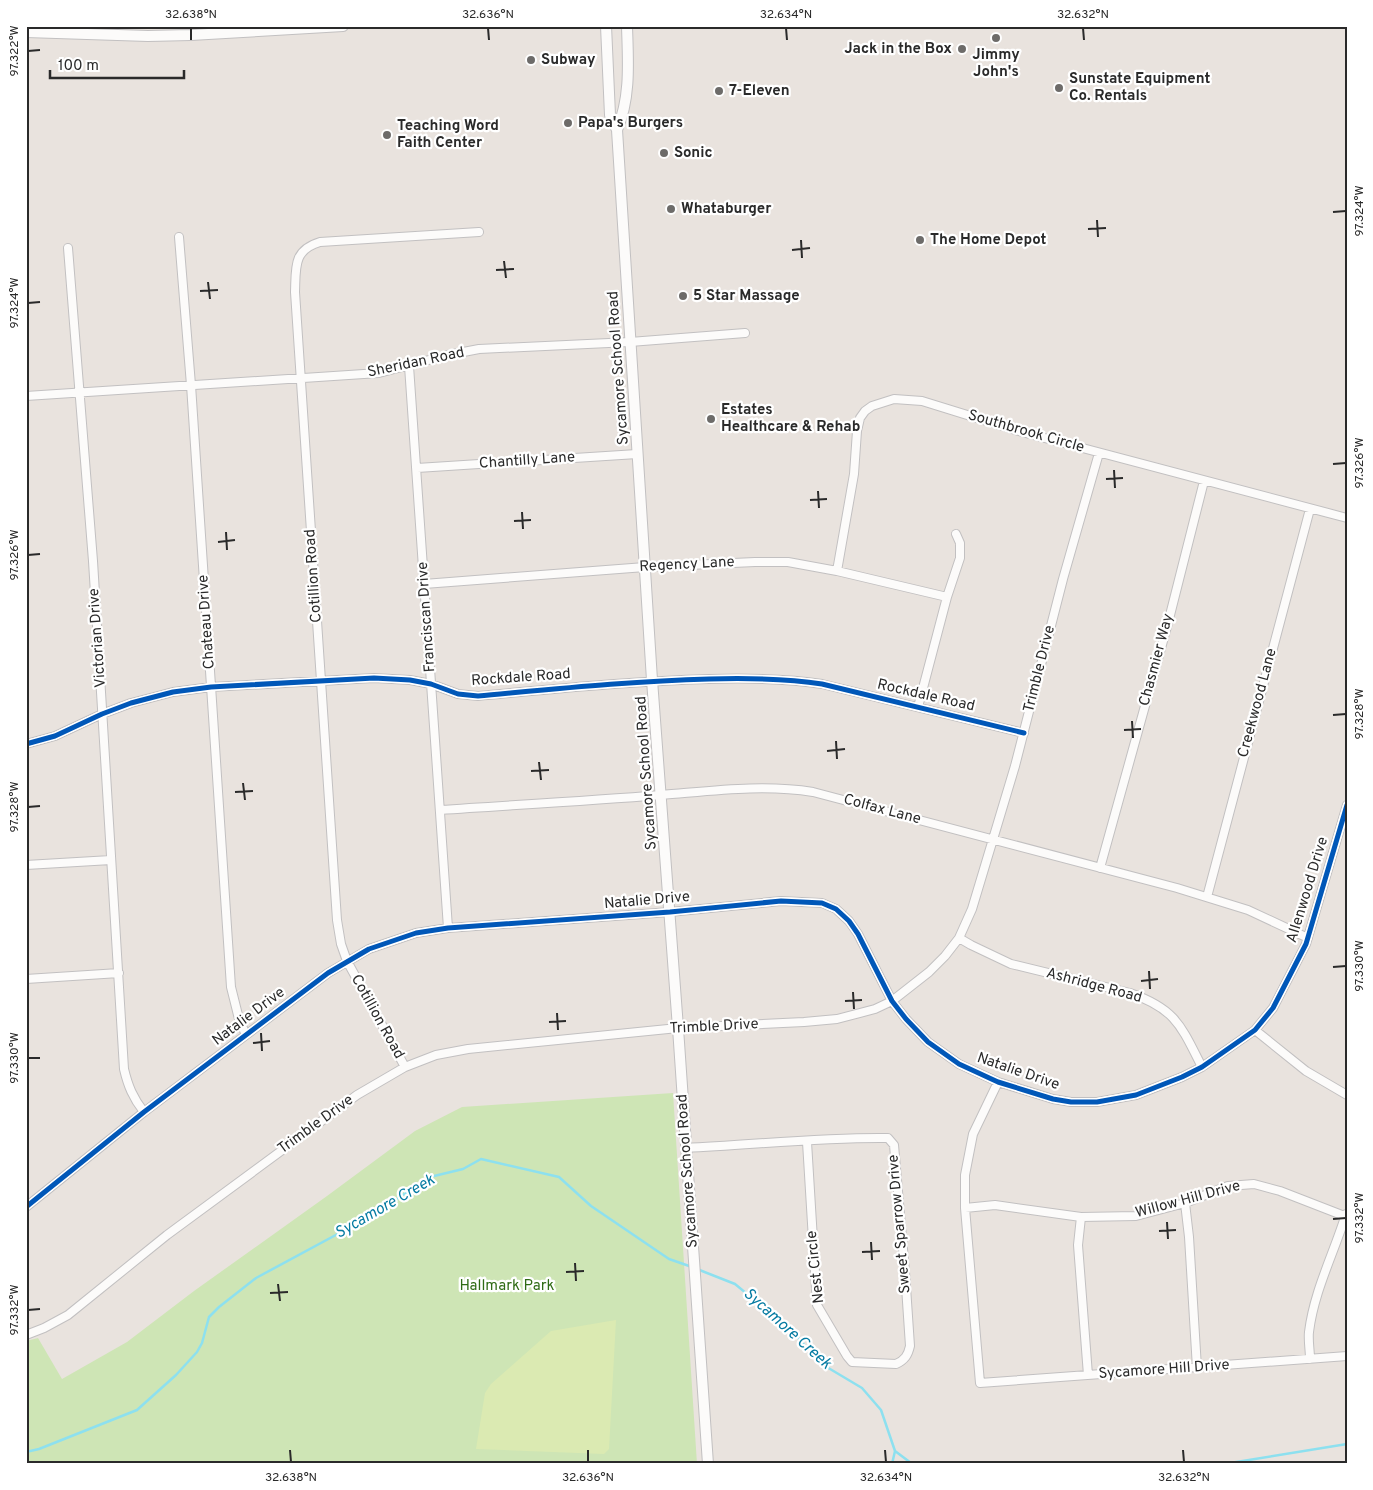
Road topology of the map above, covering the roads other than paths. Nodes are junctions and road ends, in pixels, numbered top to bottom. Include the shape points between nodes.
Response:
1 (343, 26) edge
2 (606, 26) edge
3 (627, 26) edge
4 (26, 32) edge
5 (617, 130) junction
6 (479, 232) dead end
7 (179, 237) dead end
8 (68, 248) dead end
9 (745, 333) dead end
10 (630, 342) junction
11 (409, 366) junction
12 (300, 378) junction
13 (191, 385) junction
14 (80, 392) junction
15 (26, 396) edge
16 (1099, 453) junction
17 (637, 454) junction
18 (417, 468) junction
19 (1204, 481) junction
20 (1310, 508) junction
21 (1347, 518) edge
22 (956, 534) dead end
23 (645, 567) junction
24 (837, 571) junction
25 (424, 584) junction
26 (947, 597) junction
27 (652, 680) junction
28 (321, 681) junction
29 (431, 684) junction
30 (211, 687) junction
31 (918, 707) junction
32 (102, 714) junction
33 (1024, 733) junction
34 (26, 744) edge
35 (661, 795) junction
36 (1347, 805) edge
37 (440, 810) junction
38 (994, 839) junction
39 (111, 860) junction
40 (26, 865) edge
41 (1100, 868) junction
42 (1207, 897) junction
43 (670, 912) junction
44 (448, 928) junction
45 (959, 938) junction
46 (1308, 938) junction
47 (347, 961) junction
48 (119, 973) junction
49 (26, 980) edge
50 (892, 1001) junction
51 (678, 1028) junction
52 (1255, 1030) junction
53 (246, 1034) junction
54 (404, 1066) junction
55 (1202, 1067) junction
56 (998, 1082) junction
57 (1347, 1095) edge
58 (144, 1112) junction
59 (808, 1142) junction
60 (686, 1148) junction
61 (1185, 1202) junction
62 (26, 1206) edge
63 (965, 1208) junction
64 (1346, 1215) edge
65 (1080, 1217) junction
66 (26, 1335) edge
67 (1347, 1356) edge
68 (1310, 1359) junction
69 (903, 1361) joint
70 (1197, 1368) junction
71 (1088, 1375) junction
72 (708, 1464) edge

1 - 4 main road via 172,35
2 - 5 main road, Sycamore School Road via 610,116
3 - 5 main road, Sycamore School Road via 628,74 623,117
5 - 10 main road, Sycamore School Road
6 - 12 street, Cotillion Road via 346,239 309,245 296,262
7 - 13 street, Chateau Drive
8 - 14 street, Victorian Drive
9 - 10 street, Sheridan Road
10 - 11 street, Sheridan Road via 479,349
10 - 17 main road, Sycamore School Road
11 - 12 street, Sheridan Road via 379,373
11 - 18 street, Franciscan Drive
12 - 13 street, Sheridan Road
12 - 28 street, Cotillion Road
13 - 14 street, Sheridan Road
13 - 30 street, Chateau Drive
14 - 15 street, Sheridan Road
14 - 32 street, Victorian Drive
16 - 19 street, Southbrook Circle
16 - 24 street, Southbrook Circle via 922,401 894,399 872,406 864,411 857,431 854,474
16 - 33 street, Trimble Drive
17 - 18 street, Chantilly Lane
17 - 23 main road, Sycamore School Road
18 - 25 street, Franciscan Drive
19 - 20 street, Southbrook Circle
19 - 41 street, Chasmier Way
20 - 21 street, Southbrook Circle
20 - 42 street, Creekwood Lane
22 - 26 street via 960,542 960,558
23 - 24 street, Regency Lane via 772,562 806,564
23 - 25 street, Regency Lane
23 - 27 main road, Sycamore School Road
24 - 26 street, Regency Lane
25 - 29 street, Franciscan Drive
26 - 31 street
27 - 29 street, Rockdale Road via 478,696 458,694
27 - 31 street, Rockdale Road via 795,680
27 - 35 main road, Sycamore School Road
28 - 29 street, Rockdale Road via 374,678
28 - 30 street, Rockdale Road
28 - 47 street, Cotillion Road via 337,920
29 - 37 street, Franciscan Drive
30 - 32 street, Rockdale Road via 173,692
30 - 53 street, Chateau Drive via 231,987
31 - 33 street, Rockdale Road
32 - 34 street, Rockdale Road via 55,736
32 - 39 street, Victorian Drive
33 - 38 street, Trimble Drive
35 - 37 street, Colfax Lane
35 - 38 street, Colfax Lane via 742,787 796,789
35 - 43 main road, Sycamore School Road
36 - 46 street, Allenwood Drive
37 - 44 street, Franciscan Drive
38 - 41 street, Colfax Lane
38 - 45 street, Trimble Drive via 972,909
39 - 40 street
39 - 48 street, Victorian Drive
41 - 42 street, Colfax Lane
42 - 46 street, Colfax Lane via 1248,910
43 - 44 street, Natalie Drive
43 - 50 street, Natalie Drive via 781,901 822,903 836,909 849,921
43 - 51 main road, Sycamore School Road
44 - 47 street, Natalie Drive via 401,937
45 - 50 street, Trimble Drive via 929,972
45 - 55 street, Ashridge Road via 1011,964 1147,999 1167,1010 1176,1020
46 - 52 street, Allenwood Drive via 1273,1008
47 - 53 street, Natalie Drive
47 - 54 street, Cotillion Road
48 - 49 street
48 - 58 street, Victorian Drive via 124,1069 133,1098
50 - 51 street, Trimble Drive via 837,1019
50 - 56 street, Natalie Drive via 928,1042 959,1064
51 - 54 street, Trimble Drive via 468,1049
51 - 60 main road, Sycamore School Road
52 - 55 street, Natalie Drive
52 - 57 street via 1306,1071
53 - 58 street, Natalie Drive
54 - 66 street, Trimble Drive via 357,1095 167,1235 68,1315
55 - 56 street, Natalie Drive via 1136,1094 1098,1102 1053,1099
56 - 63 street via 973,1134 965,1175
58 - 62 street, Natalie Drive
59 - 60 street, Sweet Sparrow Drive
59 - 69 street, Nest Circle via 817,1305 852,1362 896,1364
59 - 69 street, Sweet Sparrow Drive via 888,1138 894,1145 910,1346
60 - 72 main road, Sycamore School Road
61 - 64 street, Willow Hill Drive via 1228,1186 1254,1184
61 - 65 street, Willow Hill Drive via 1136,1216
61 - 70 street
63 - 65 street, Willow Hill Drive via 995,1205
63 - 71 street, Sycamore Hill Drive via 980,1383
64 - 68 street via 1312,1313
65 - 71 street via 1078,1246
67 - 68 street, Sycamore Hill Drive
68 - 70 street, Sycamore Hill Drive
70 - 71 street, Sycamore Hill Drive

